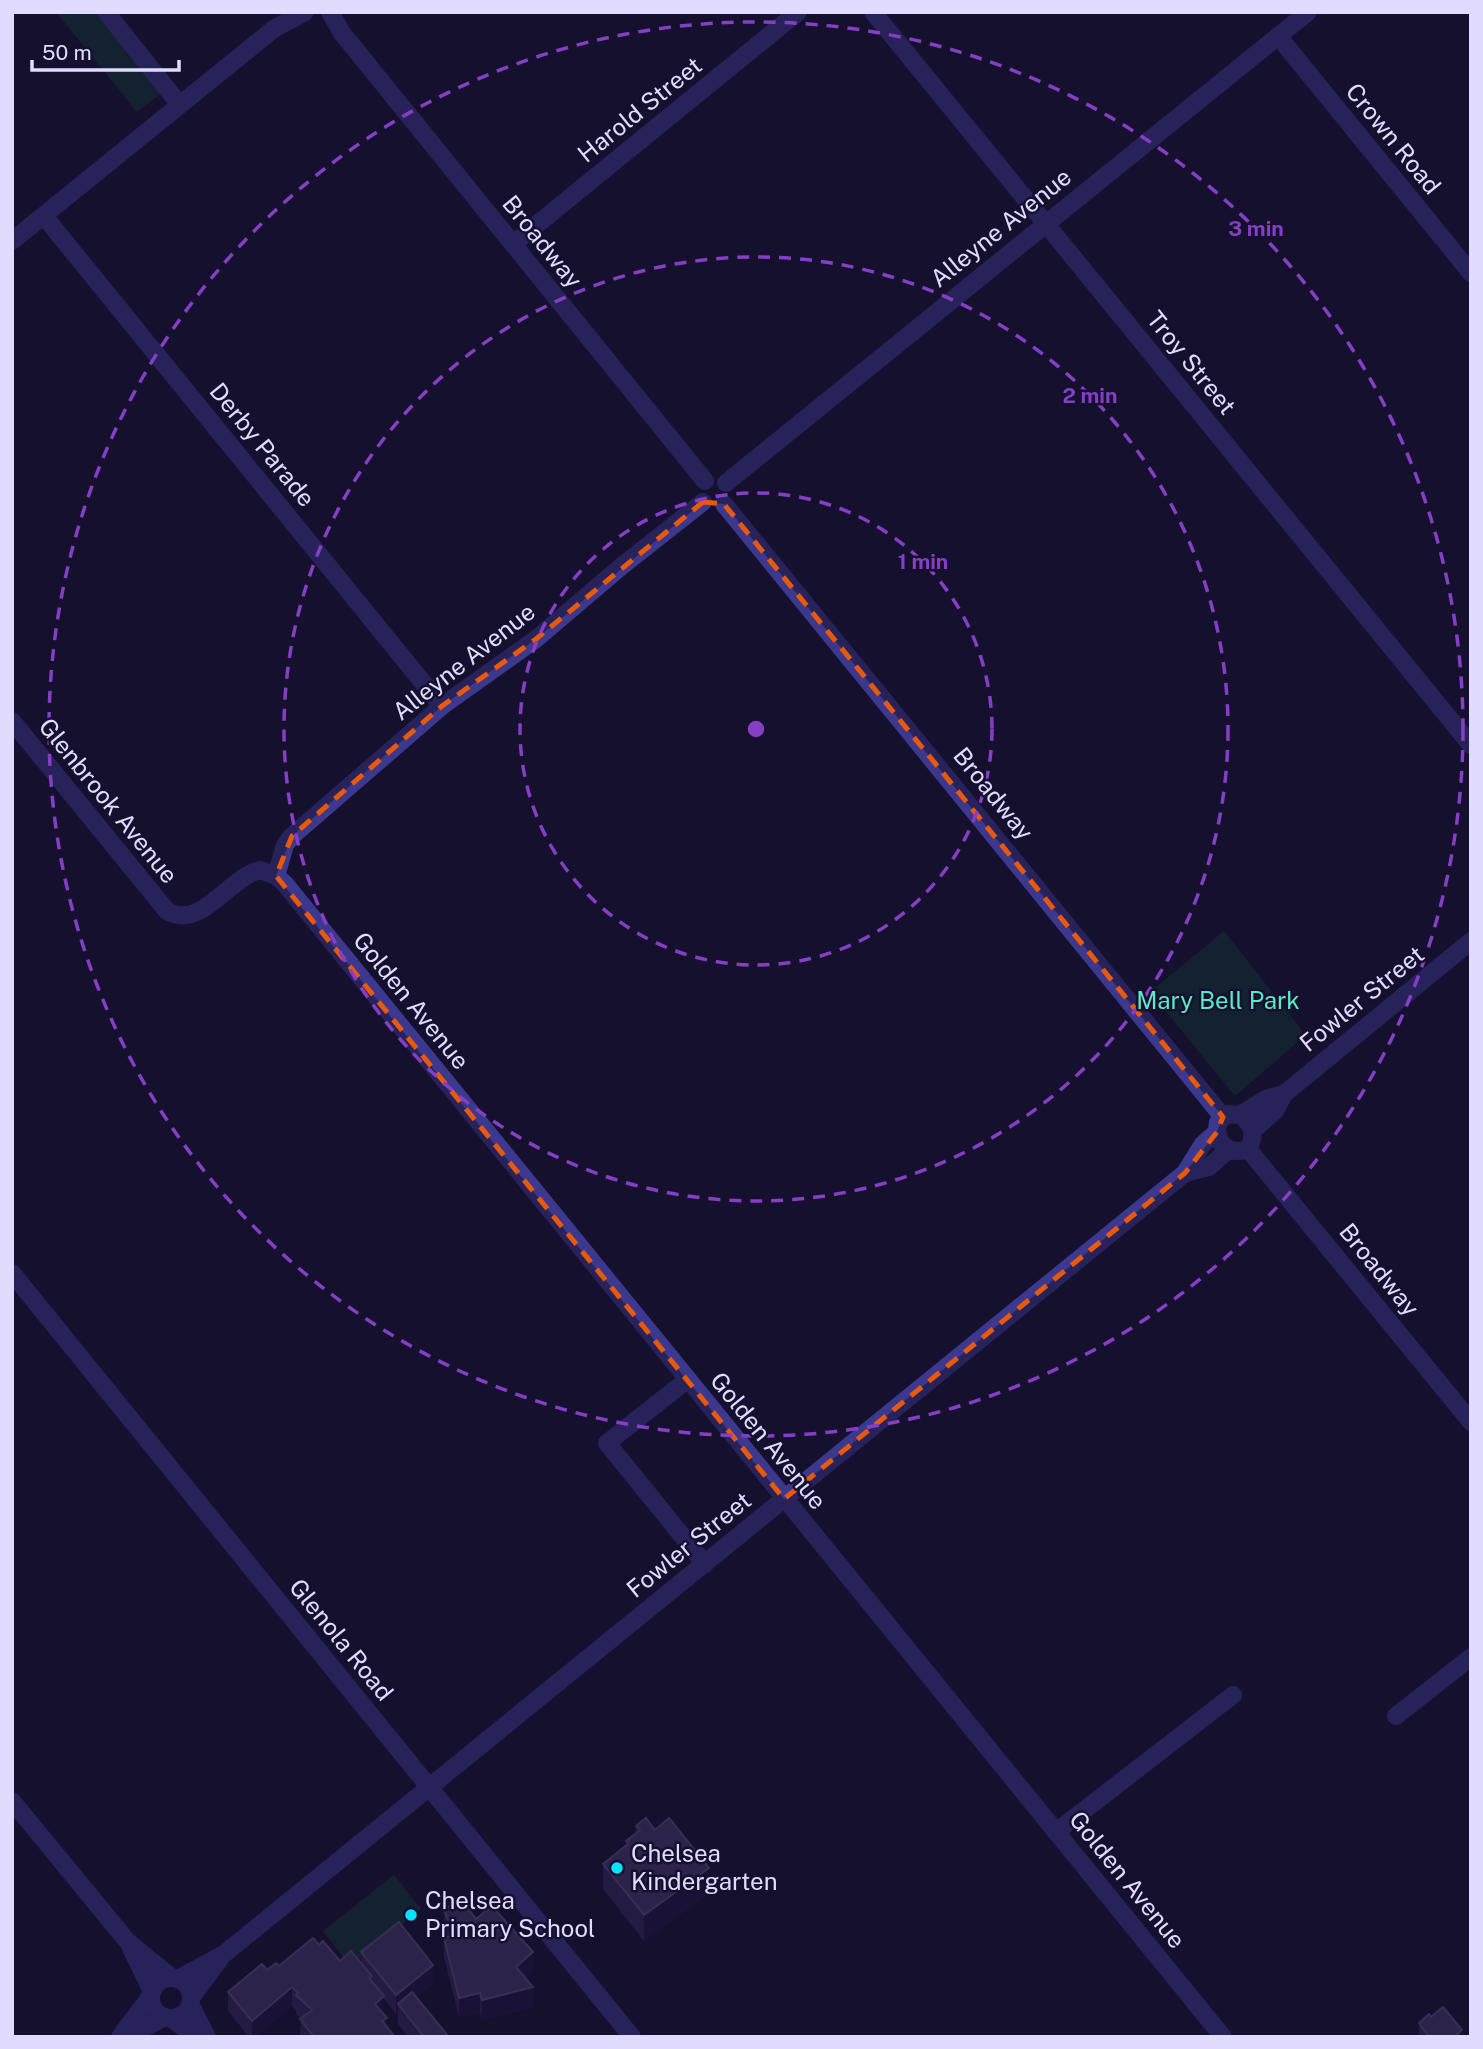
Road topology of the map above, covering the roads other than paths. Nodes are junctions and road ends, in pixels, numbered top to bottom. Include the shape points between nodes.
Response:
1 (106, 12) edge
2 (288, 12) edge
3 (304, 12) edge
4 (317, 12) edge
5 (330, 12) edge
6 (798, 12) edge
7 (873, 12) edge
8 (1308, 12) edge
9 (275, 28) junction
10 (342, 33) junction
11 (1278, 36) junction
12 (180, 105) junction
13 (44, 216) junction
14 (1045, 223) junction
15 (12, 241) edge
16 (513, 244) junction
17 (1471, 273) edge
18 (705, 481) junction
19 (726, 483) junction
20 (703, 502) junction
21 (724, 504) junction
22 (442, 706) junction
23 (12, 721) edge
24 (1471, 745) edge
25 (276, 876) junction
26 (1471, 942) edge
27 (1284, 1094) junction
28 (1226, 1121) junction
29 (1250, 1140) junction
30 (1228, 1150) junction
31 (1185, 1173) junction
32 (12, 1273) edge
33 (687, 1380) junction
34 (1471, 1422) edge
35 (784, 1499) junction
36 (705, 1564) junction
37 (1471, 1657) edge
38 (1233, 1695) dead end
39 (1396, 1716) dead end
40 (430, 1787) junction
41 (12, 1801) edge
42 (1056, 1832) junction
43 (128, 1942) junction
44 (225, 1954) junction
45 (175, 1978) junction
46 (151, 1994) junction
47 (191, 2001) junction
48 (168, 2018) junction
49 (1214, 2034) edge
50 (120, 2037) edge
51 (127, 2037) edge
52 (197, 2037) edge
53 (207, 2037) edge
54 (632, 2037) edge

1 - 12 street
2 - 9 street
3 - 9 street
4 - 10 street, Broadway
5 - 10 street, Broadway
6 - 16 street, Harold Street
7 - 14 street, Troy Street
8 - 11 street, Alleyne Avenue
9 - 12 street
10 - 16 street, Broadway
11 - 14 street, Alleyne Avenue
11 - 17 street, Crown Road
12 - 13 street
13 - 15 street
13 - 22 street, Derby Parade
14 - 19 street, Alleyne Avenue
14 - 24 street, Troy Street
16 - 18 street, Broadway
18 - 19 street via 719,478
18 - 20 street via 699,493
19 - 21 street via 729,491
20 - 21 street via 716,507
20 - 22 street, Alleyne Avenue via 536,639
21 - 28 street, Broadway
22 - 25 street, Alleyne Avenue via 292,836
23 - 25 street, Glenbrook Avenue via 158,901 175,915 193,915 253,872
25 - 33 street, Golden Avenue
26 - 27 street, Fowler Street
27 - 28 street, Fowler Street
27 - 29 street, Fowler Street
28 - 29 street via 1248,1122
28 - 30 street via 1220,1142
28 - 31 street, Fowler Street via 1203,1144
29 - 30 street via 1238,1152
29 - 34 street, Broadway
30 - 31 street, Fowler Street via 1209,1167
31 - 35 street, Fowler Street
32 - 40 street, Glenola Road
33 - 35 street, Golden Avenue
33 - 36 street via 607,1443
35 - 36 street, Fowler Street
35 - 42 street, Golden Avenue
36 - 40 street, Fowler Street
37 - 39 street
38 - 42 street
40 - 44 street, Fowler Street
40 - 54 street, Glenola Road
41 - 43 street
42 - 49 street, Golden Avenue
43 - 45 street
43 - 46 street
44 - 45 street, Fowler Street
44 - 47 street, Fowler Street
45 - 46 street via 159,1981
45 - 47 street via 187,1986
46 - 48 street via 154,2010
46 - 50 street
47 - 48 street via 183,2014
47 - 53 street
48 - 51 street
48 - 52 street

